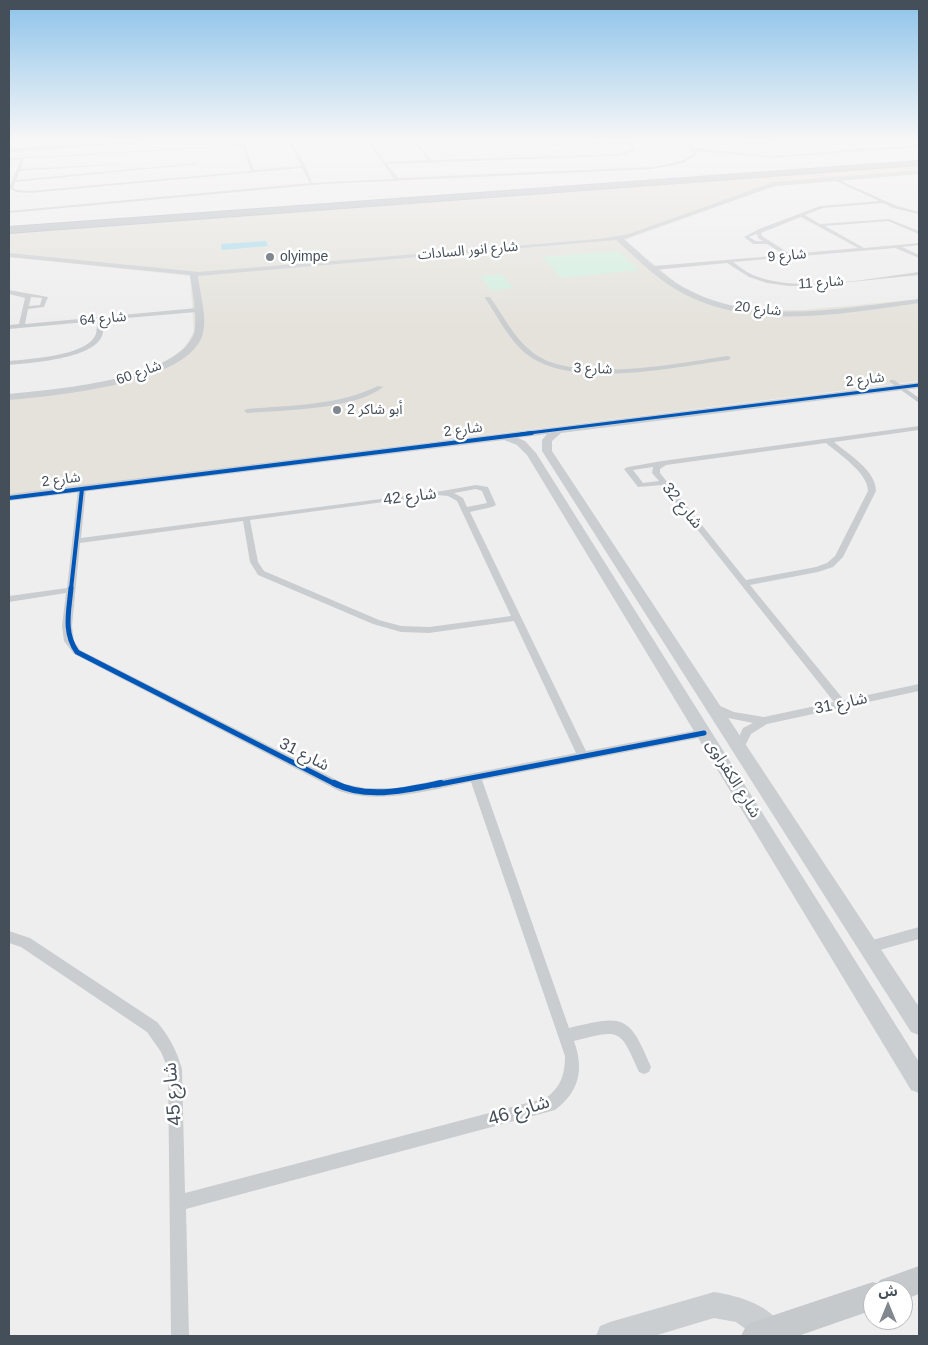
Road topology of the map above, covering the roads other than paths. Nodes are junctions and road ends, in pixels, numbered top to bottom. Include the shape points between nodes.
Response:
1 (105, 202) edge
2 (111, 202) edge
3 (305, 202) edge
4 (401, 202) edge
5 (722, 202) edge
6 (740, 202) edge
7 (883, 202) joint
8 (710, 206) junction
9 (720, 209) junction
10 (9, 211) edge
11 (919, 213) edge
12 (801, 215) junction
13 (9, 223) edge
14 (820, 225) junction
15 (9, 230) edge
16 (761, 230) junction
17 (919, 233) edge
18 (623, 239) junction
19 (768, 242) junction
20 (919, 244) edge
21 (594, 245) junction
22 (896, 246) junction
23 (863, 249) junction
24 (636, 253) junction
25 (9, 255) edge
26 (790, 256) junction
27 (919, 258) edge
28 (9, 259) edge
29 (42, 261) junction
30 (728, 261) junction
31 (658, 268) junction
32 (919, 274) edge
33 (232, 275) junction
34 (190, 276) junction
35 (9, 292) edge
36 (196, 292) junction
37 (24, 295) junction
38 (919, 297) edge
39 (488, 298) dead end
40 (919, 301) edge
41 (26, 308) junction
42 (192, 311) junction
43 (100, 319) junction
44 (22, 326) junction
45 (9, 327) edge
46 (728, 358) dead end
47 (9, 364) edge
48 (919, 377) edge
49 (896, 384) junction
50 (919, 384) edge
51 (380, 387) dead end
52 (9, 392) edge
53 (9, 397) edge
54 (919, 400) edge
55 (247, 411) dead end
56 (676, 411) junction
57 (919, 428) edge
58 (559, 429) junction
59 (505, 436) junction
60 (827, 440) junction
61 (546, 447) junction
62 (369, 449) junction
63 (529, 449) junction
64 (664, 463) junction
65 (664, 483) junction
66 (83, 485) junction
67 (9, 490) edge
68 (436, 493) junction
69 (9, 498) edge
70 (465, 510) junction
71 (246, 518) junction
72 (76, 541) junction
73 (744, 583) junction
74 (70, 590) junction
75 (9, 599) edge
76 (517, 618) junction
77 (919, 688) edge
78 (840, 704) junction
79 (713, 707) junction
80 (764, 721) junction
81 (704, 732) junction
82 (738, 746) junction
83 (583, 756) junction
84 (475, 776) junction
85 (919, 933) edge
86 (9, 937) edge
87 (869, 947) junction
88 (919, 1025) edge
89 (565, 1036) junction
90 (644, 1067) dead end
91 (919, 1082) edge
92 (178, 1203) junction
93 (863, 1299) edge
94 (763, 1334) edge
95 (180, 1336) edge
96 (610, 1336) edge

1 - 10 street
2 - 10 street
3 - 13 highway
4 - 15 highway
5 - 8 street, شارع انور السادات
6 - 9 street, شارع انور السادات
7 - 11 street
7 - 12 street via 825,206
8 - 9 street
8 - 18 street, شارع انور السادات
9 - 18 street, شارع انور السادات
12 - 14 street
12 - 16 street
14 - 17 street via 889,220
14 - 23 street
16 - 19 street via 758,235
16 - 19 street via 746,237 756,243
18 - 21 street, شارع انور السادات
18 - 24 street, شارع 20
18 - 31 street, شارع 20
18 - 34 street, شارع انور السادات
19 - 26 street
20 - 22 street, شارع 9
21 - 24 street via 621,247
21 - 33 street, شارع انور السادات
22 - 23 street, شارع 9
22 - 27 street
23 - 26 street, شارع 9
24 - 31 street, شارع 20
25 - 29 street, شارع انور السادات
26 - 30 street, شارع 9
28 - 29 street, شارع انور السادات
29 - 34 street, شارع انور السادات
30 - 31 street, شارع 9
30 - 32 street, شارع 11 via 756,278 791,284
31 - 38 street, شارع 20 via 701,294 759,307 805,308
31 - 40 street, شارع 20 via 677,287 695,296 758,310 810,312
33 - 34 street, شارع انور السادات
33 - 36 street via 210,281
34 - 36 street, شارع 60
34 - 42 street, شارع 60
35 - 37 street
36 - 42 street, شارع 60
37 - 41 street via 28,299
37 - 41 street via 44,297 43,305
39 - 46 street, شارع 3 via 528,352 541,361 562,368 607,372
41 - 44 street
42 - 43 street, شارع 64
42 - 52 street, شارع 60 via 184,342 150,366 97,382
42 - 53 street, شارع 60 via 199,330 194,342 182,354 156,368 98,386
43 - 44 street, شارع 64
43 - 47 street via 99,336 89,345 55,358
44 - 45 street, شارع 64
48 - 49 street, شارع 2
49 - 50 street, شارع 2
49 - 54 street
49 - 56 street, شارع 2
51 - 55 street via 349,400
56 - 58 street, شارع 2
56 - 62 street, شارع 2
57 - 60 street, شارع 32
58 - 59 street, شارع 2
58 - 61 street via 549,437
59 - 62 street, شارع 2
59 - 63 street, شارع الكفراوى
60 - 64 street, شارع 32
60 - 73 street via 863,471 872,484 872,491 841,554 834,562 818,569
61 - 63 street
61 - 79 street, شارع الكفراوى
62 - 66 street, شارع 2
63 - 81 street, شارع الكفراوى
64 - 65 street, شارع 32 via 655,471
64 - 65 street via 628,469 641,485
65 - 73 street, شارع 32
66 - 67 street, شارع 2
66 - 69 street, شارع 2
66 - 72 street, شارع 31
68 - 70 street, شارع 42 via 458,498
68 - 70 street via 476,487 485,489 492,505
68 - 71 street, شارع 42
70 - 76 street, شارع 42
71 - 72 street, شارع 42
71 - 76 street via 253,560 261,573 387,626 420,631
72 - 74 street, شارع 31
73 - 78 street, شارع 32
74 - 75 street
74 - 84 street, شارع 31 via 67,634 82,656 334,784 359,792 388,793
76 - 83 street, شارع 42
77 - 78 street, شارع 31
78 - 80 street, شارع 31
79 - 80 street, شارع 31 via 732,715
79 - 82 street, شارع الكفراوى
80 - 82 street, شارع 31 via 747,731
81 - 83 street, شارع 31
81 - 91 street, شارع الكفراوى
82 - 87 street, شارع الكفراوى
83 - 84 street, شارع 31
84 - 89 street, شارع 46
85 - 87 street
86 - 92 street, شارع 45 via 25,942 152,1027 161,1037 175,1069
87 - 88 street, شارع الكفراوى
89 - 90 street via 610,1026 620,1028 633,1040
89 - 92 street, شارع 46 via 572,1056 572,1076 564,1092 550,1105
92 - 95 street, شارع 45
93 - 94 main road
94 - 96 street via 741,1310 714,1305

